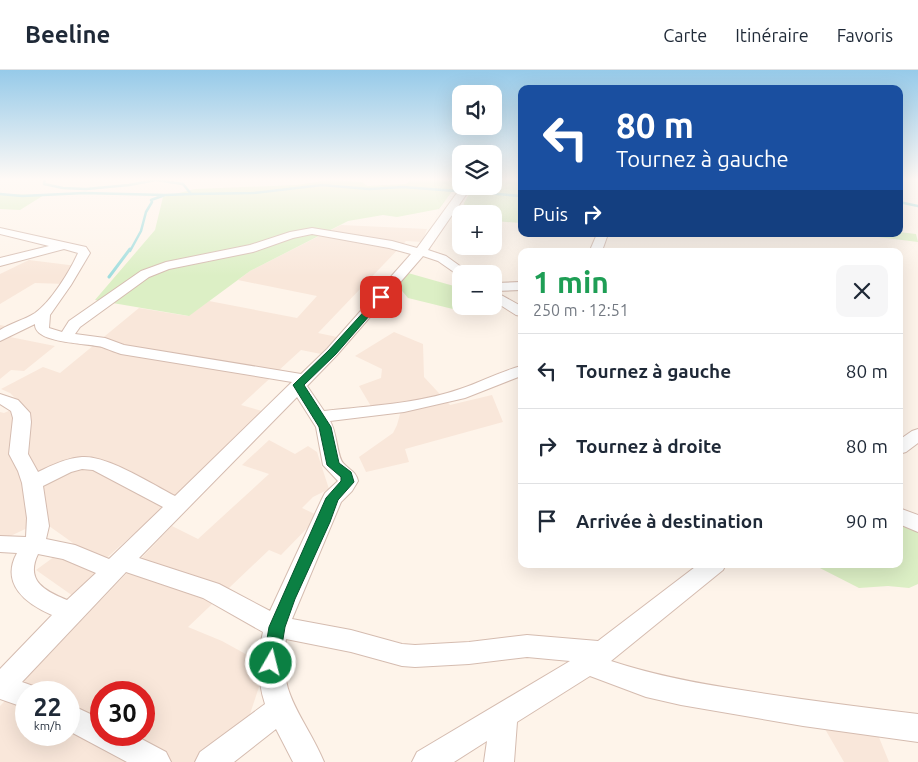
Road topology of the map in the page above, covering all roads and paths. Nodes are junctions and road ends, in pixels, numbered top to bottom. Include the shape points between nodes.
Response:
1 (449, 211) edge
2 (0, 231) edge
3 (14, 234) junction
4 (0, 237) edge
5 (64, 246) junction
6 (397, 248) junction
7 (419, 253) junction
8 (0, 262) edge
9 (452, 266) edge
10 (406, 267) junction
11 (518, 286) edge
12 (502, 287) edge
13 (502, 300) edge
14 (518, 310) edge
15 (43, 315) junction
16 (0, 337) edge
17 (66, 337) junction
18 (518, 372) edge
19 (301, 382) junction
20 (0, 399) edge
21 (319, 417) junction
22 (31, 484) junction
23 (178, 506) junction
24 (903, 517) edge
25 (918, 524) edge
26 (0, 544) edge
27 (32, 545) junction
28 (118, 566) junction
29 (710, 568) edge
30 (71, 612) junction
31 (277, 627) junction
32 (595, 658) junction
33 (1, 685) edge
34 (15, 691) edge
35 (280, 709) junction
36 (504, 715) junction
37 (918, 728) edge
38 (126, 746) edge
39 (156, 762) edge
40 (210, 762) edge
41 (309, 762) edge
42 (427, 762) edge
43 (499, 762) edge

1 - 7 street
2 - 3 street
3 - 4 street
3 - 5 street
5 - 8 street
5 - 15 street via 84,253 61,293
6 - 7 street
6 - 10 street
6 - 17 street via 312,231 252,248 166,266 145,274 90,312 74,324
7 - 9 street via 437,256
7 - 10 street
10 - 19 street via 332,352
11 - 12 street
13 - 14 street
15 - 16 street
15 - 17 street via 42,330
17 - 19 street
18 - 21 street via 465,393 404,408
19 - 21 street
19 - 23 street
20 - 22 street via 15,404 22,415 19,458 28,470
21 - 31 street via 328,434 333,465 347,475 348,482 332,498
22 - 23 street via 72,464 93,463
22 - 27 street via 38,531
23 - 28 street
24 - 25 street
26 - 27 street
27 - 28 street
27 - 30 street via 22,565 26,583 46,602
28 - 30 street
28 - 31 street via 211,591
29 - 32 street
30 - 33 street
31 - 32 street via 351,641 402,655 527,646
31 - 35 street via 271,663
32 - 36 street
32 - 37 street via 646,685 681,693
33 - 34 street
35 - 40 street
35 - 41 street
36 - 42 street
36 - 43 street
38 - 39 street

